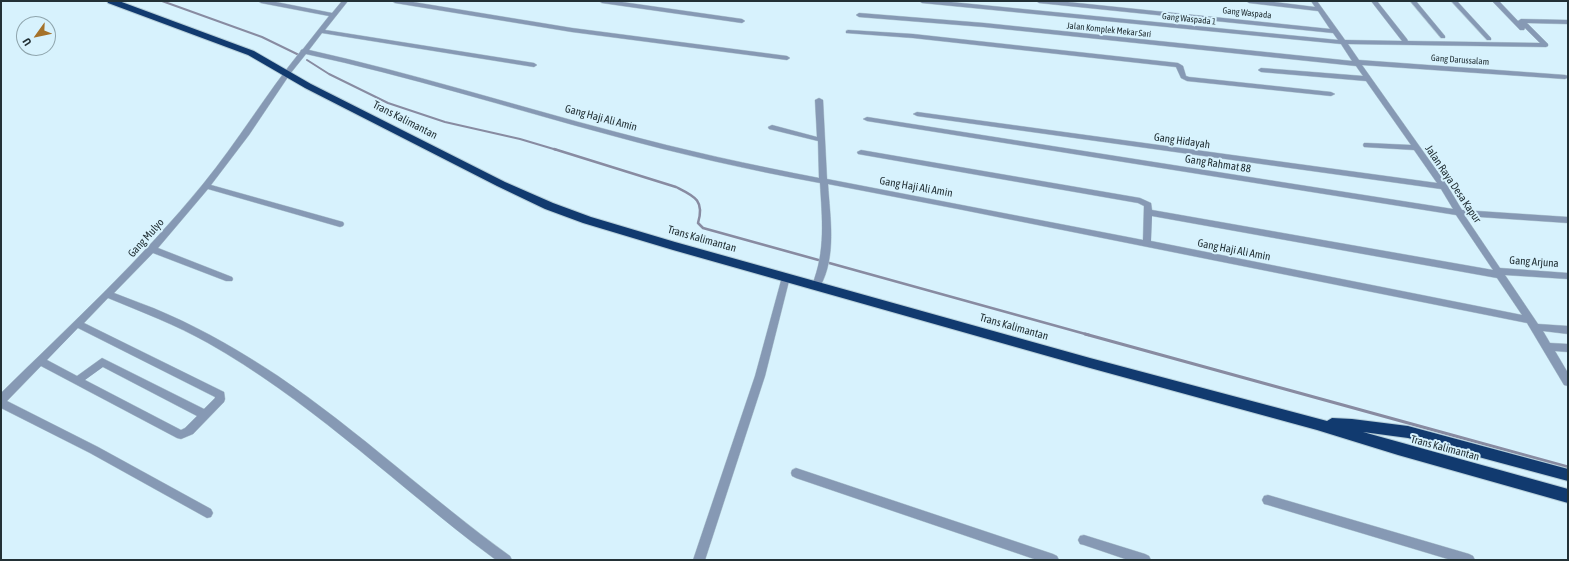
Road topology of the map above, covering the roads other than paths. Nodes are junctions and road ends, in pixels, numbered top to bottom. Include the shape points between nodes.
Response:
1 (111, 1) edge
2 (262, 1) edge
3 (345, 1) edge
4 (395, 1) edge
5 (602, 1) edge
6 (922, 1) edge
7 (1039, 1) edge
8 (1249, 1) edge
9 (1314, 1) edge
10 (1374, 1) edge
11 (1413, 1) edge
12 (1454, 1) edge
13 (1495, 1) edge
14 (1063, 2) edge
15 (1319, 9) junction
16 (333, 15) junction
17 (859, 15) dead end
18 (742, 21) dead end
19 (1568, 22) edge
20 (320, 31) junction
21 (1334, 31) junction
22 (848, 32) dead end
23 (1443, 37) dead end
24 (1489, 38) dead end
25 (1405, 40) dead end
26 (1534, 41) dead end
27 (1341, 42) junction
28 (1101, 48) junction
29 (301, 54) junction
30 (787, 58) dead end
31 (1356, 63) junction
32 (534, 65) dead end
33 (1261, 70) dead end
34 (287, 73) junction
35 (1564, 76) dead end
36 (1368, 79) junction
37 (1331, 94) dead end
38 (819, 100) dead end
39 (917, 114) dead end
40 (867, 119) dead end
41 (772, 127) dead end
42 (821, 140) junction
43 (1367, 145) dead end
44 (1416, 148) junction
45 (861, 152) dead end
46 (823, 182) junction
47 (206, 186) junction
48 (1444, 187) junction
49 (1148, 212) junction
50 (1459, 213) junction
51 (1568, 220) edge
52 (340, 224) dead end
53 (1148, 244) junction
54 (152, 249) junction
55 (1499, 273) junction
56 (1568, 276) edge
57 (786, 277) junction
58 (229, 279) dead end
59 (817, 286) junction
60 (107, 294) junction
61 (1533, 323) junction
62 (78, 324) junction
63 (1568, 330) edge
64 (1547, 347) junction
65 (1568, 348) edge
66 (41, 362) junction
67 (1567, 378) edge
68 (77, 381) junction
69 (1, 401) edge
70 (204, 414) junction
71 (1317, 424) junction
72 (796, 473) dead end
73 (1568, 475) edge
74 (1568, 496) edge
75 (1268, 500) dead end
76 (208, 513) dead end
77 (1084, 540) dead end
78 (506, 560) edge
79 (698, 560) edge
80 (1053, 560) edge
81 (1145, 560) edge
82 (1469, 560) edge

1 - 34 highway, Trans Kalimantan via 229,44
2 - 16 street
3 - 16 street, Gang Mulyo
4 - 30 street via 587,32
5 - 18 street
6 - 27 street, Gang Waspada 1
7 - 14 street, Gang Waspada
8 - 15 street
9 - 15 street, Jalan Raya Desa Kapur
10 - 25 street
11 - 23 street
12 - 24 street
13 - 26 street
14 - 21 street, Gang Waspada
15 - 21 street, Jalan Raya Desa Kapur
16 - 20 street, Gang Mulyo
17 - 28 street, Jalan Komplek Mekar Sari via 961,23
19 - 27 street, Gang Waspada 1 via 1520,21 1546,45
20 - 29 street, Gang Mulyo
20 - 32 street
21 - 27 street, Jalan Raya Desa Kapur
22 - 28 street
27 - 31 street, Jalan Raya Desa Kapur
28 - 31 street, Jalan Komplek Mekar Sari
28 - 37 street via 1178,65 1183,77 1187,79
29 - 34 street, Gang Mulyo
29 - 46 street, Gang Haji Ali Amin via 372,66 706,158
31 - 35 street, Gang Darussalam
31 - 36 street, Jalan Raya Desa Kapur
33 - 36 street
34 - 47 street, Gang Mulyo
34 - 57 highway, Trans Kalimantan via 483,175 549,206 632,234
36 - 44 street, Jalan Raya Desa Kapur
38 - 42 street
39 - 48 street, Gang Hidayah
40 - 50 street, Gang Rahmat 88
41 - 42 street
42 - 46 street
43 - 44 street
44 - 48 street, Jalan Raya Desa Kapur
45 - 49 street via 1140,201 1148,205
46 - 53 street, Gang Haji Ali Amin
46 - 59 street via 827,241
47 - 52 street
47 - 54 street, Gang Mulyo
48 - 50 street, Jalan Raya Desa Kapur
49 - 53 street
49 - 55 street, Gang Arjuna
50 - 51 street, Gang Rahmat 88
50 - 55 street, Jalan Raya Desa Kapur
53 - 61 street, Gang Haji Ali Amin
54 - 58 street
54 - 60 street, Gang Mulyo
55 - 56 street, Gang Arjuna
55 - 61 street, Jalan Raya Desa Kapur
57 - 59 highway, Trans Kalimantan
57 - 79 street via 760,376
59 - 71 highway, Trans Kalimantan
60 - 62 street, Gang Mulyo
60 - 78 street via 177,323 274,380 330,420 444,514
61 - 63 street, Gang Haji Ali Amin
61 - 64 street, Jalan Raya Desa Kapur
62 - 66 street, Gang Mulyo
62 - 70 street via 220,395 220,399
64 - 65 street
64 - 67 street, Jalan Raya Desa Kapur
66 - 68 street
66 - 69 street, Gang Mulyo
68 - 70 street via 102,362
68 - 70 street via 181,435 186,434
69 - 76 street
71 - 73 highway, Trans Kalimantan via 1352,425 1408,432
71 - 74 highway, Trans Kalimantan via 1398,450
72 - 80 street
75 - 82 street
77 - 81 street

